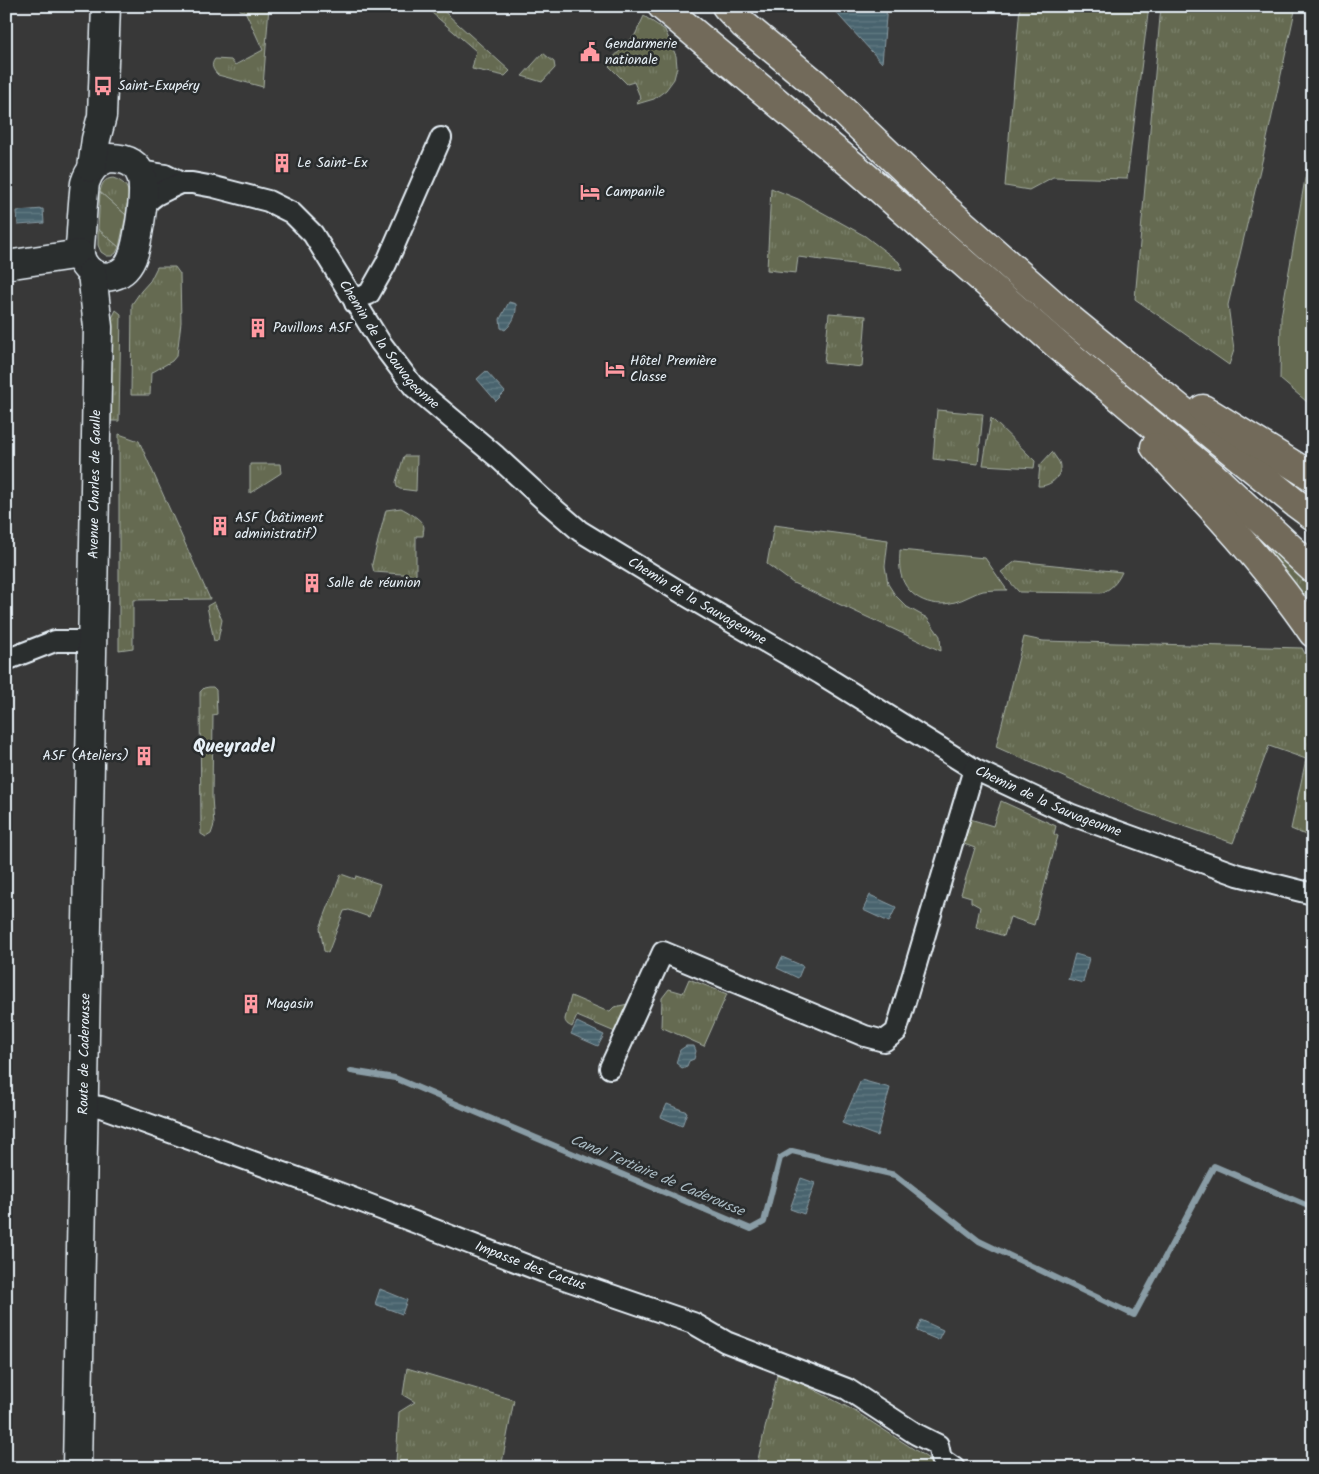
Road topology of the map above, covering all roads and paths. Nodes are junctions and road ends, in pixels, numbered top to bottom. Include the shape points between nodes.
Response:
1 (106, 6) edge
2 (662, 6) edge
3 (712, 6) edge
4 (720, 6) edge
5 (739, 11) edge
6 (102, 116) junction
7 (441, 138) dead end
8 (132, 166) junction
9 (92, 168) junction
10 (181, 183) junction
11 (142, 206) junction
12 (6, 265) edge
13 (96, 267) junction
14 (355, 303) junction
15 (1070, 319) junction
16 (1055, 343) junction
17 (1102, 346) junction
18 (1313, 477) edge
19 (1313, 516) edge
20 (1313, 552) edge
21 (1313, 569) edge
22 (1313, 633) edge
23 (92, 641) junction
24 (6, 660) edge
25 (974, 770) junction
26 (1313, 894) edge
27 (610, 1068) dead end
28 (83, 1105) junction
29 (77, 1468) edge
30 (954, 1468) edge

1 - 6 main road, Avenue Charles de Gaulle
2 - 16 highway via 857,169
3 - 5 highway
4 - 5 highway
5 - 15 highway via 946,209
6 - 8 main road, Avenue Charles de Gaulle via 117,148
6 - 9 main road, Avenue Charles de Gaulle
7 - 14 street via 386,264 369,294
8 - 9 main road via 108,158
8 - 10 street, Chemin de la Sauvageonne
8 - 11 main road, Avenue Charles de Gaulle via 144,188
9 - 13 main road, Avenue Charles de Gaulle via 85,183
10 - 11 street
10 - 14 street, Chemin de la Sauvageonne via 214,187 268,201 292,213 313,234
11 - 13 main road, Avenue Charles de Gaulle via 137,240 126,269
12 - 13 main road
13 - 23 main road, Avenue Charles de Gaulle via 98,327
14 - 25 street, Chemin de la Sauvageonne via 414,387 580,531 821,674
15 - 17 highway
15 - 20 highway via 1198,449
16 - 21 highway via 1213,476
16 - 22 highway via 1224,519
17 - 18 highway
17 - 19 highway
23 - 24 street via 55,641
23 - 28 main road, Route de Caderousse
25 - 26 street, Chemin de la Sauvageonne via 1081,819 1238,875
25 - 27 street via 896,1032 884,1041 865,1036 663,952
28 - 29 main road, Route de Caderousse
28 - 30 street, Impasse des Cactus via 101,1107 544,1272 694,1323 726,1342 847,1389 938,1445 941,1459

